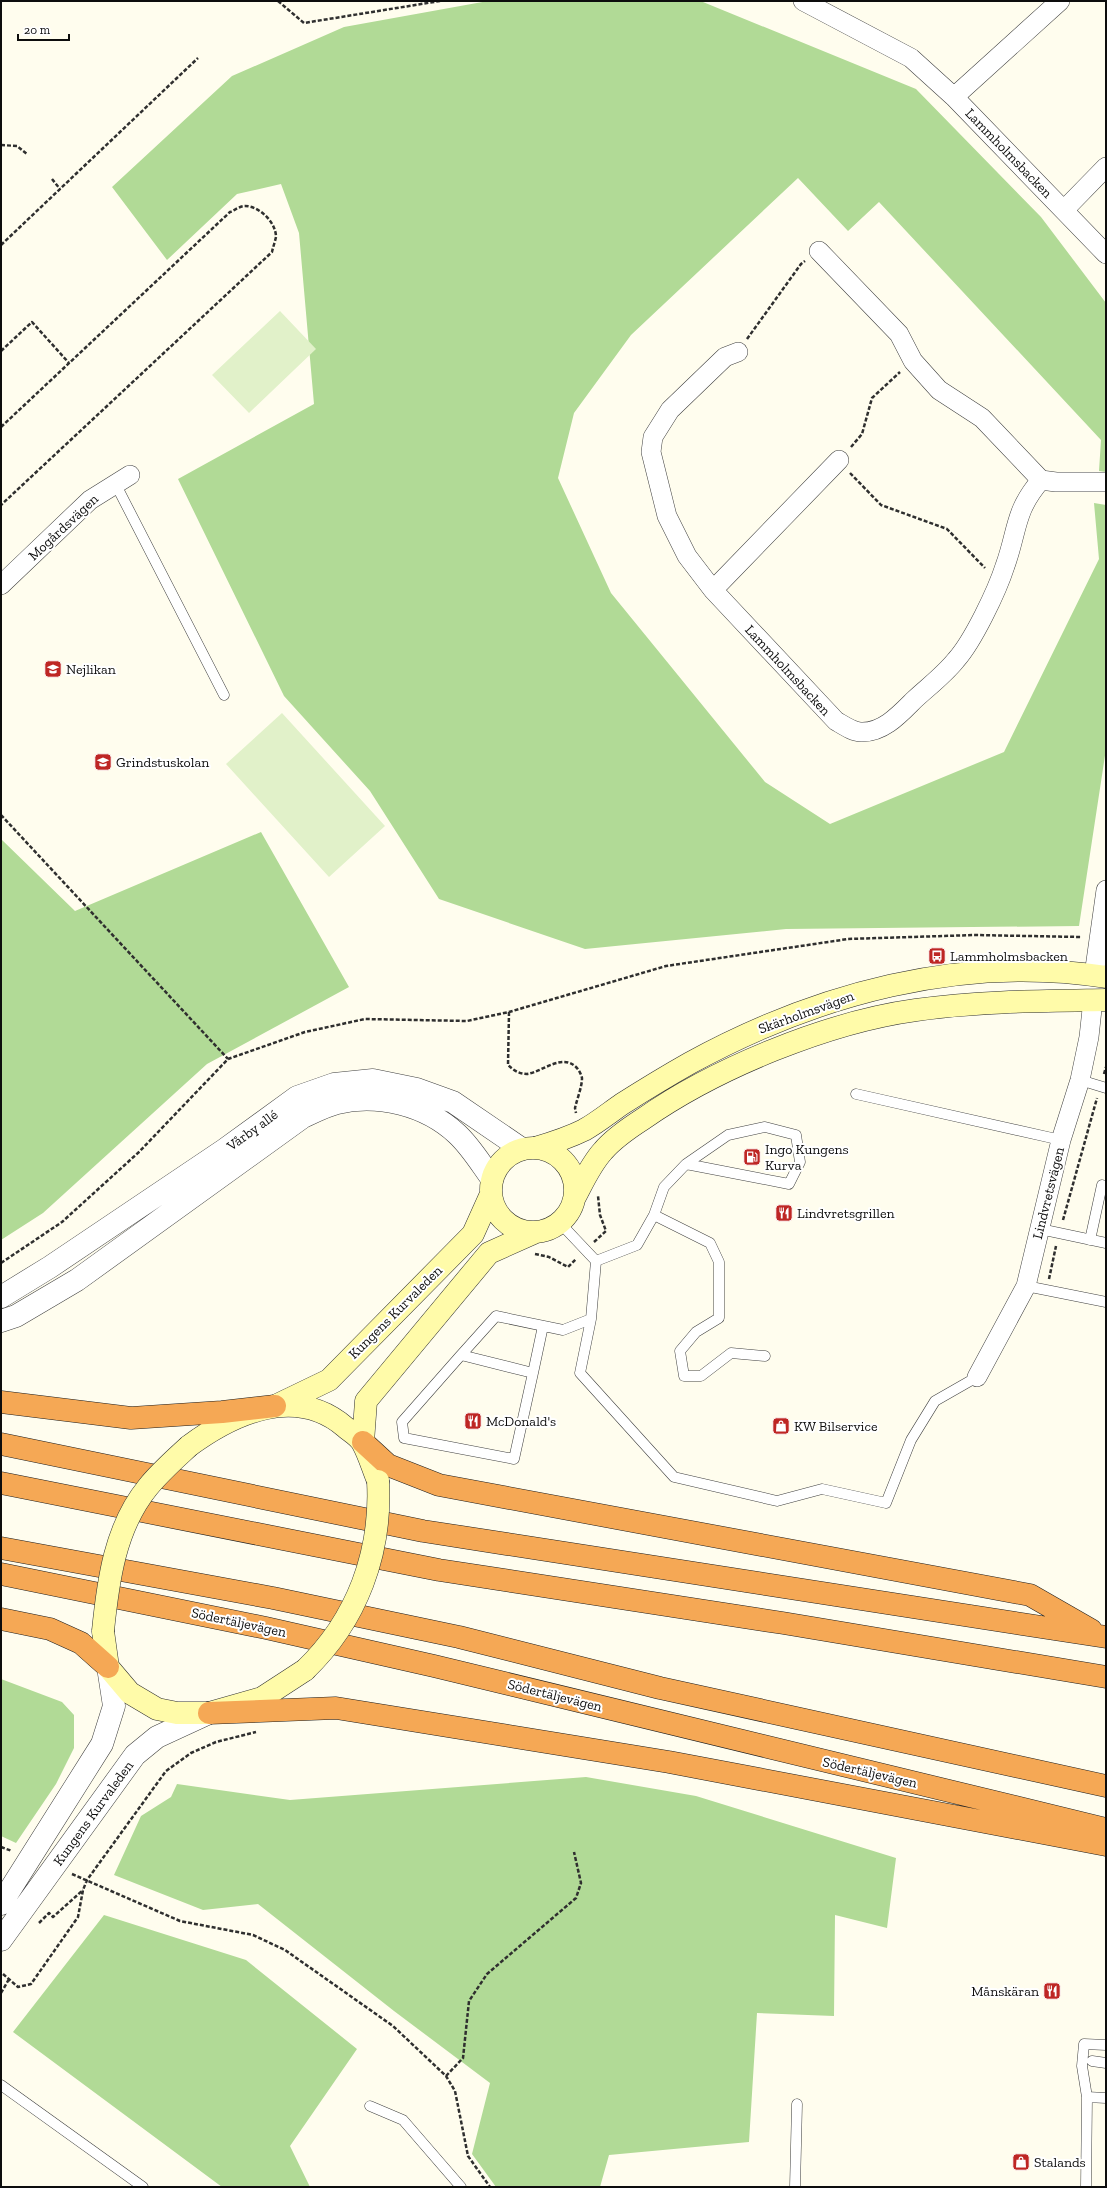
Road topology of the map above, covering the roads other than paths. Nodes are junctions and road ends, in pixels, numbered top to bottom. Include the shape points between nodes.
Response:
1 (803, 1) edge
2 (1060, 1) edge
3 (954, 97) junction
4 (1106, 167) edge
5 (1064, 210) junction
6 (819, 251) road end
7 (1106, 254) edge
8 (738, 352) road end
9 (839, 460) road end
10 (122, 479) joint
11 (1041, 480) junction
12 (1106, 482) edge
13 (1, 585) edge
14 (713, 590) junction
15 (224, 694) dead end
16 (1106, 890) edge
17 (1100, 976) edge
18 (1100, 1000) edge
19 (1080, 1080) junction
20 (1103, 1087) edge
21 (856, 1094) dead end
22 (1061, 1140) junction
23 (528, 1149) junction
24 (686, 1164) junction
25 (1106, 1186) edge
26 (492, 1187) junction
27 (575, 1197) junction
28 (654, 1216) junction
29 (561, 1224) junction
30 (1040, 1229) junction
31 (536, 1232) junction
32 (1090, 1240) junction
33 (1106, 1243) edge
34 (596, 1261) junction
35 (1026, 1286) junction
36 (1, 1297) edge
37 (1106, 1302) edge
38 (591, 1319) junction
39 (1, 1321) edge
40 (543, 1326) junction
41 (461, 1355) junction
42 (765, 1356) dead end
43 (533, 1373) junction
44 (977, 1377) joint
45 (1, 1402) edge
46 (275, 1406) junction
47 (363, 1442) junction
48 (1, 1444) edge
49 (1, 1483) edge
50 (1, 1548) edge
51 (1, 1574) edge
52 (1, 1619) edge
53 (1104, 1637) edge
54 (108, 1668) junction
55 (1106, 1677) edge
56 (209, 1713) junction
57 (1106, 1786) edge
58 (1106, 1829) edge
59 (1106, 1845) edge
60 (1, 1904) edge
61 (1, 1940) edge
62 (1106, 2045) edge
63 (1092, 2061) dead end
64 (1106, 2062) edge
65 (1, 2085) edge
66 (1087, 2097) junction
67 (1106, 2098) edge
68 (797, 2104) dead end
69 (370, 2106) dead end
70 (143, 2187) edge
71 (461, 2187) edge
72 (795, 2187) edge
73 (1086, 2187) edge

1 - 3 street, Lammholmsbacken via 911,58
2 - 3 street, Lammholmsbacken
3 - 5 street, Lammholmsbacken
4 - 5 street, Lammholmsbacken
5 - 7 street, Lammholmsbacken
6 - 11 street via 899,334 913,362 939,390 982,418
8 - 14 street, Lammholmsbacken via 725,357 670,410 653,437 651,452 667,516 687,556
9 - 14 street
10 - 13 street, Mogårdsvägen via 90,500
10 - 15 lane
11 - 12 street
11 - 14 street, Lammholmsbacken via 1029,493 1020,510 999,582 967,646 897,717 878,730 860,732 836,722
16 - 17 street via 1099,937
17 - 18 main road
17 - 23 main road, Skärholmsvägen via 1051,971 986,972 935,977 838,998 733,1040 624,1103 586,1129 557,1142
18 - 19 street, Lindvretsvägen
18 - 27 main road, Skärholmsvägen via 1019,1001 914,1010 872,1019 776,1050 690,1089 622,1133 602,1151
19 - 20 lane
19 - 22 street, Lindvretsvägen
21 - 22 lane
22 - 30 street, Lindvretsvägen
23 - 26 main road via 508,1156 498,1166
23 - 27 main road via 546,1150 566,1163 575,1185
23 - 36 street, Vårby allé via 453,1102 417,1089 373,1080 334,1084 297,1097 224,1150
24 - 24 lane via 728,1135 765,1127 796,1135 800,1162 790,1184
24 - 28 lane via 664,1187
25 - 32 lane via 1102,1185
26 - 31 main road via 496,1209 505,1221 519,1230
26 - 39 street, Vårby allé via 457,1134 426,1112 406,1105 380,1101 337,1103 302,1117 77,1280 16,1316
26 - 46 main road, Kungens Kurvaleden via 473,1234 329,1380
27 - 29 main road via 570,1212
28 - 34 lane via 637,1245
28 - 42 lane via 710,1243 719,1262 719,1318 696,1332 680,1351 684,1376 701,1376 731,1353
29 - 31 main road via 549,1230
29 - 34 lane
30 - 32 lane
30 - 35 street, Lindvretsvägen
31 - 47 main road, Kungens Kurvaleden via 489,1253 366,1401
32 - 33 lane
34 - 38 lane
35 - 37 lane
35 - 44 street, Lindvretsvägen
38 - 40 lane via 563,1330
38 - 44 lane via 580,1373 674,1477 777,1501 822,1489 886,1503 911,1440 936,1401
40 - 41 lane via 496,1316
40 - 43 lane
41 - 43 lane
41 - 43 lane via 402,1422 404,1438 514,1459
45 - 46 highway via 131,1418
46 - 47 main road via 307,1408 332,1416
46 - 54 main road, bridge via 239,1417 209,1431 189,1446 147,1488 131,1514 117,1548 108,1581 103,1631
47 - 53 highway via 388,1465 439,1485 1030,1595
47 - 56 main road, bridge via 378,1481 379,1508 370,1564 337,1635 305,1670 262,1698
48 - 53 highway via 423,1531
49 - 55 highway via 439,1570 783,1623
50 - 57 highway via 273,1598 459,1637 668,1690
51 - 58 highway, Södertäljevägen via 427,1664
52 - 54 highway via 50,1629 81,1643
54 - 56 main road via 130,1692 158,1709
54 - 60 street, Kungens Kurvaleden via 114,1706 102,1744
56 - 59 highway via 336,1708 669,1762
56 - 61 street, Kungens Kurvaleden via 157,1737 135,1755
62 - 66 lane via 1084,2044 1082,2066
63 - 64 lane
65 - 70 lane
66 - 67 lane
66 - 73 lane
68 - 72 lane
69 - 71 lane via 403,2120

